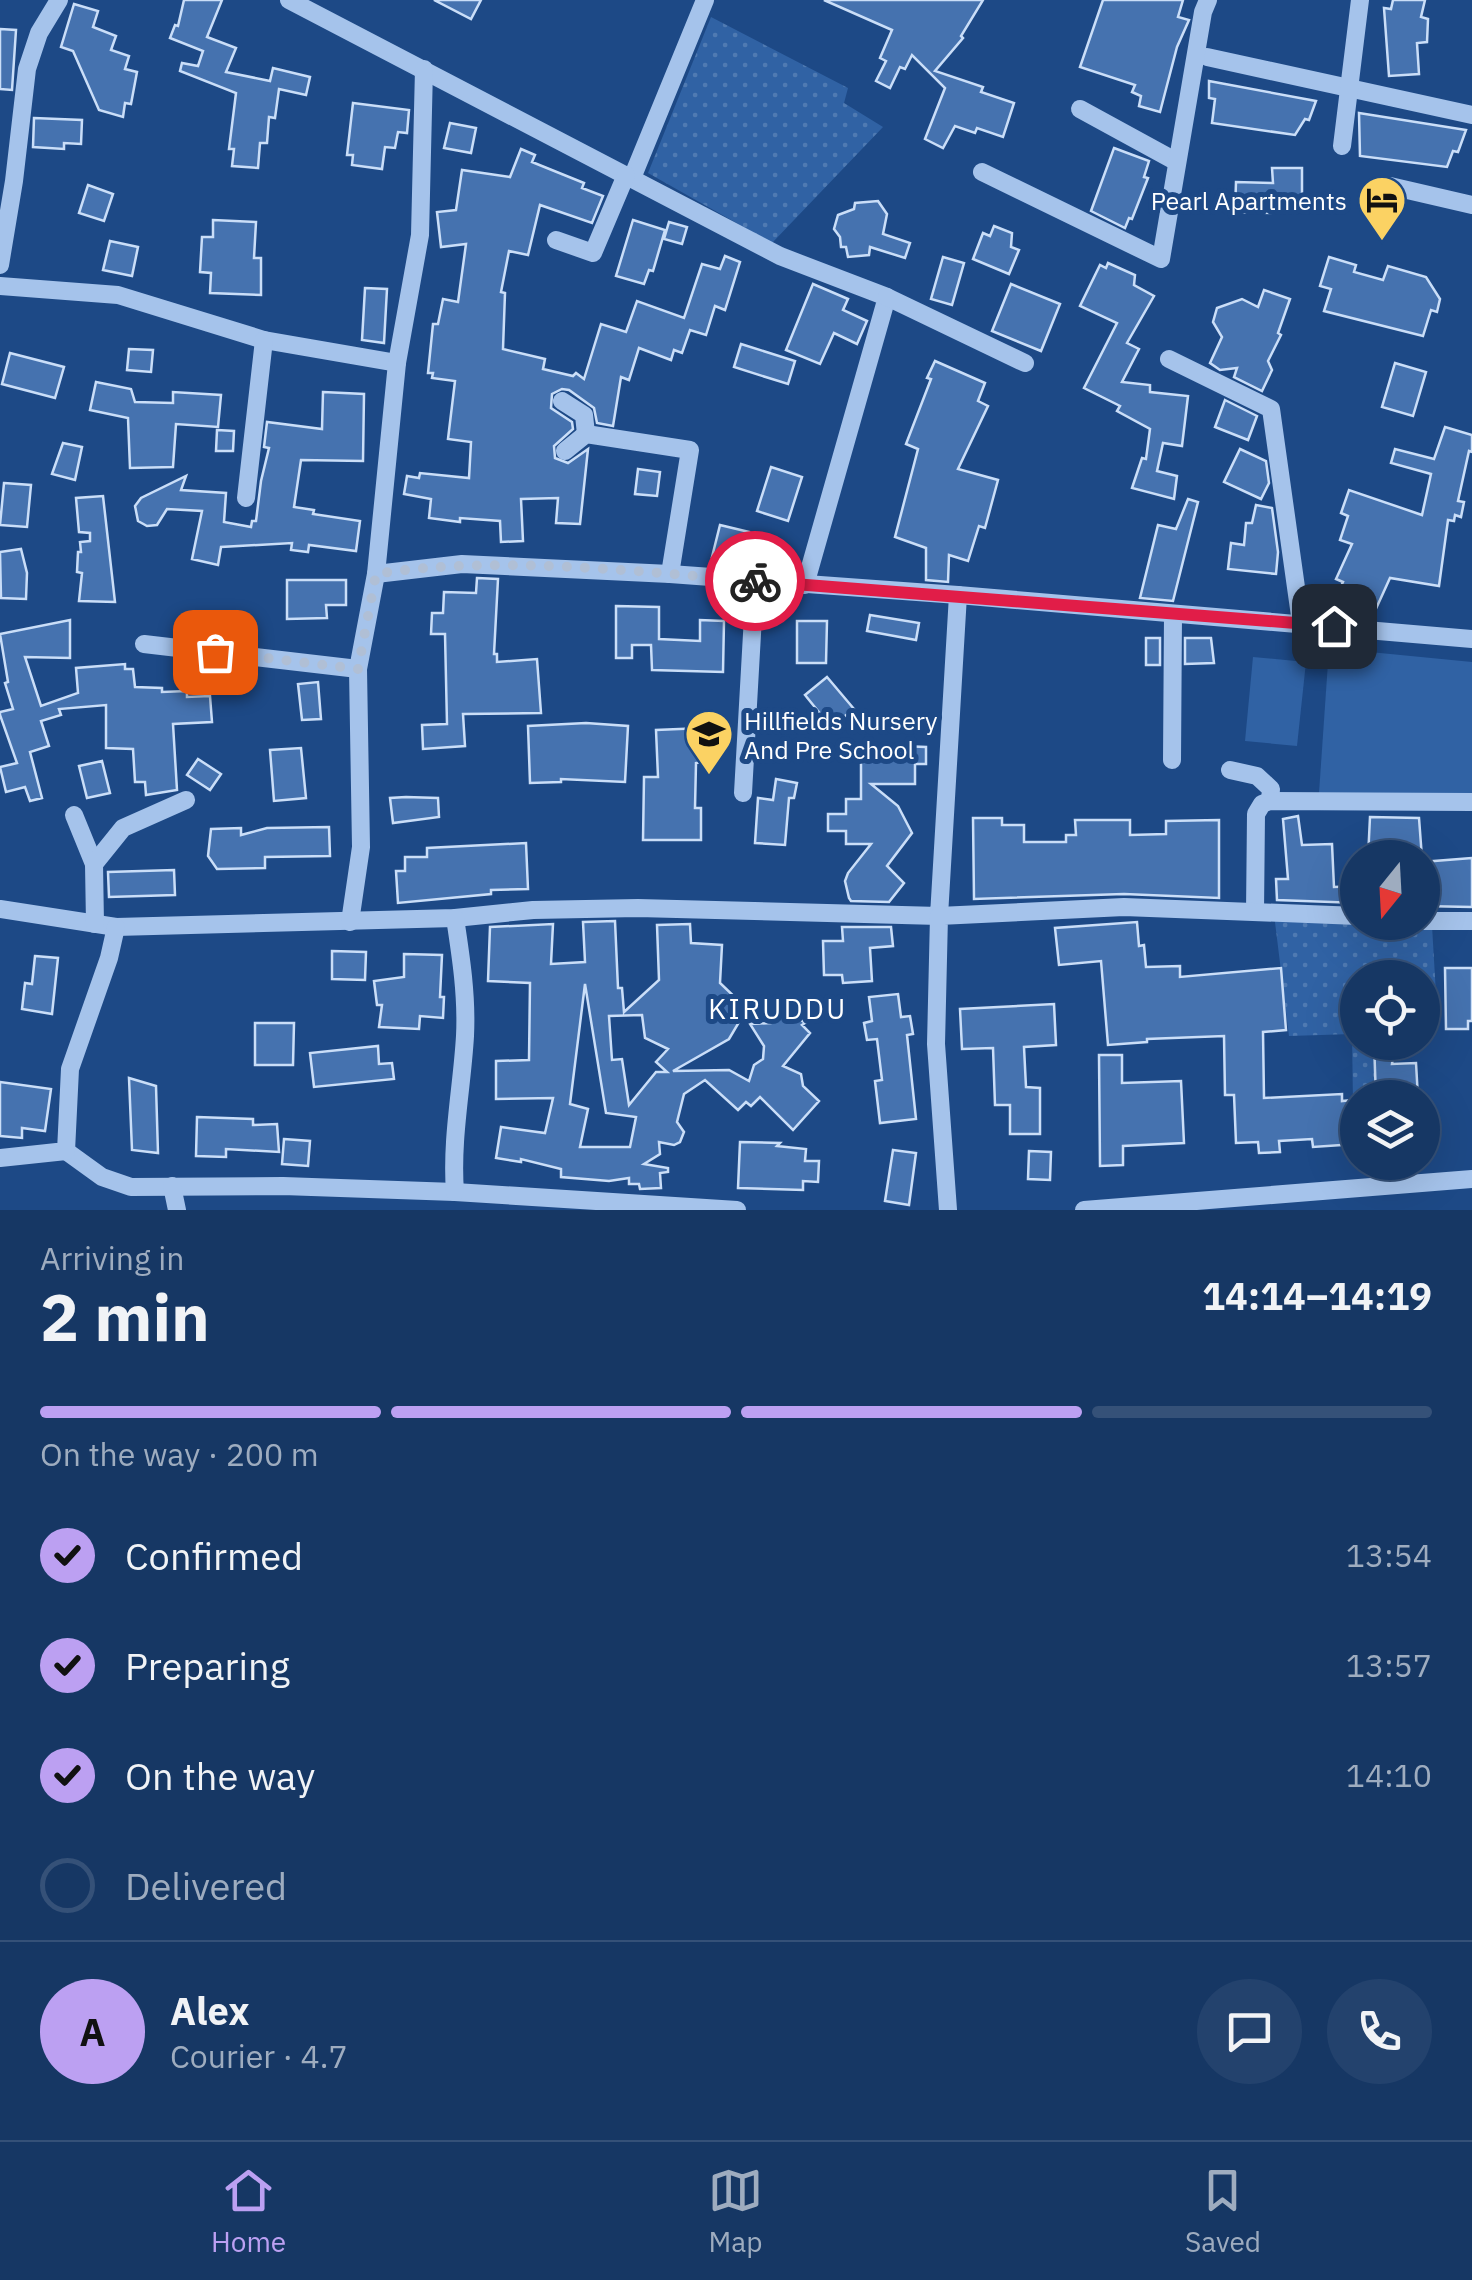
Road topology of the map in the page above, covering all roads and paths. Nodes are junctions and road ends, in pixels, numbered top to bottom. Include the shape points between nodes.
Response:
1 (59, 0) edge
2 (289, 0) edge
3 (705, 0) edge
4 (1208, 0) edge
5 (1360, 0) edge
6 (1207, 57) dead end
7 (424, 69) junction
8 (1348, 88) junction
9 (1080, 109) dead end
10 (1472, 115) edge
11 (1342, 146) dead end
12 (1177, 162) junction
13 (982, 172) dead end
14 (630, 176) junction
15 (1390, 186) dead end
16 (1472, 206) edge
17 (556, 240) dead end
18 (0, 265) edge
19 (0, 286) edge
20 (887, 297) junction
21 (264, 340) junction
22 (1169, 359) dead end
23 (397, 363) junction
24 (1025, 363) dead end
25 (562, 400) dead end
26 (586, 434) junction
27 (565, 451) dead end
28 (246, 498) dead end
29 (376, 574) junction
30 (670, 574) junction
31 (756, 581) junction
32 (804, 585) junction
33 (958, 595) junction
34 (1173, 615) junction
35 (1301, 623) junction
36 (1472, 638) edge
37 (144, 644) dead end
38 (358, 669) junction
39 (1172, 760) dead end
40 (1230, 770) dead end
41 (743, 792) dead end
42 (186, 800) dead end
43 (1270, 801) junction
44 (1472, 802) edge
45 (74, 815) dead end
46 (94, 864) junction
47 (0, 909) edge
48 (1255, 912) junction
49 (1340, 915) edge
50 (939, 916) junction
51 (455, 918) junction
52 (1440, 921) edge
53 (1472, 921) edge
54 (350, 922) junction
55 (96, 924) junction
56 (116, 928) junction
57 (66, 1151) junction
58 (0, 1158) edge
59 (1472, 1178) edge
60 (172, 1186) junction
61 (454, 1192) junction
62 (1199, 1205) edge
63 (670, 1208) edge
64 (176, 1210) edge
65 (737, 1210) edge
66 (948, 1210) edge
67 (1084, 1210) edge

1 - 18 street via 26,69
2 - 7 street
3 - 14 street
4 - 12 street
5 - 8 street
6 - 8 street
7 - 14 street
7 - 23 street via 420,235
8 - 10 street
8 - 11 street
9 - 12 street
12 - 13 street via 1161,259
14 - 17 street via 593,252
14 - 20 street via 780,256
15 - 16 street
19 - 21 street via 118,294
20 - 24 street
20 - 32 street
21 - 23 street
21 - 28 street
22 - 35 street via 1272,409
23 - 29 street
25 - 26 street via 584,415
26 - 27 street
26 - 30 street via 690,450
29 - 30 street via 462,564
29 - 38 street
30 - 31 street
31 - 32 street
31 - 41 street
32 - 33 street
33 - 34 street
33 - 50 street
34 - 35 street
34 - 39 street
35 - 36 street
37 - 38 street
38 - 54 street via 361,846
40 - 43 street via 1266,782
42 - 46 street via 123,828
43 - 44 street
43 - 48 street via 1256,814
45 - 46 street
46 - 55 street
47 - 55 street
48 - 49 street
48 - 50 street via 1124,908
50 - 51 street via 638,908
50 - 66 street via 936,1044
51 - 54 street
51 - 61 street via 465,1031
52 - 53 street
54 - 56 street
55 - 56 street
56 - 57 street via 70,1069
57 - 58 street
57 - 60 street via 102,1177 131,1187
59 - 62 street
60 - 61 street
60 - 64 street
61 - 63 street
62 - 67 street
63 - 65 street

